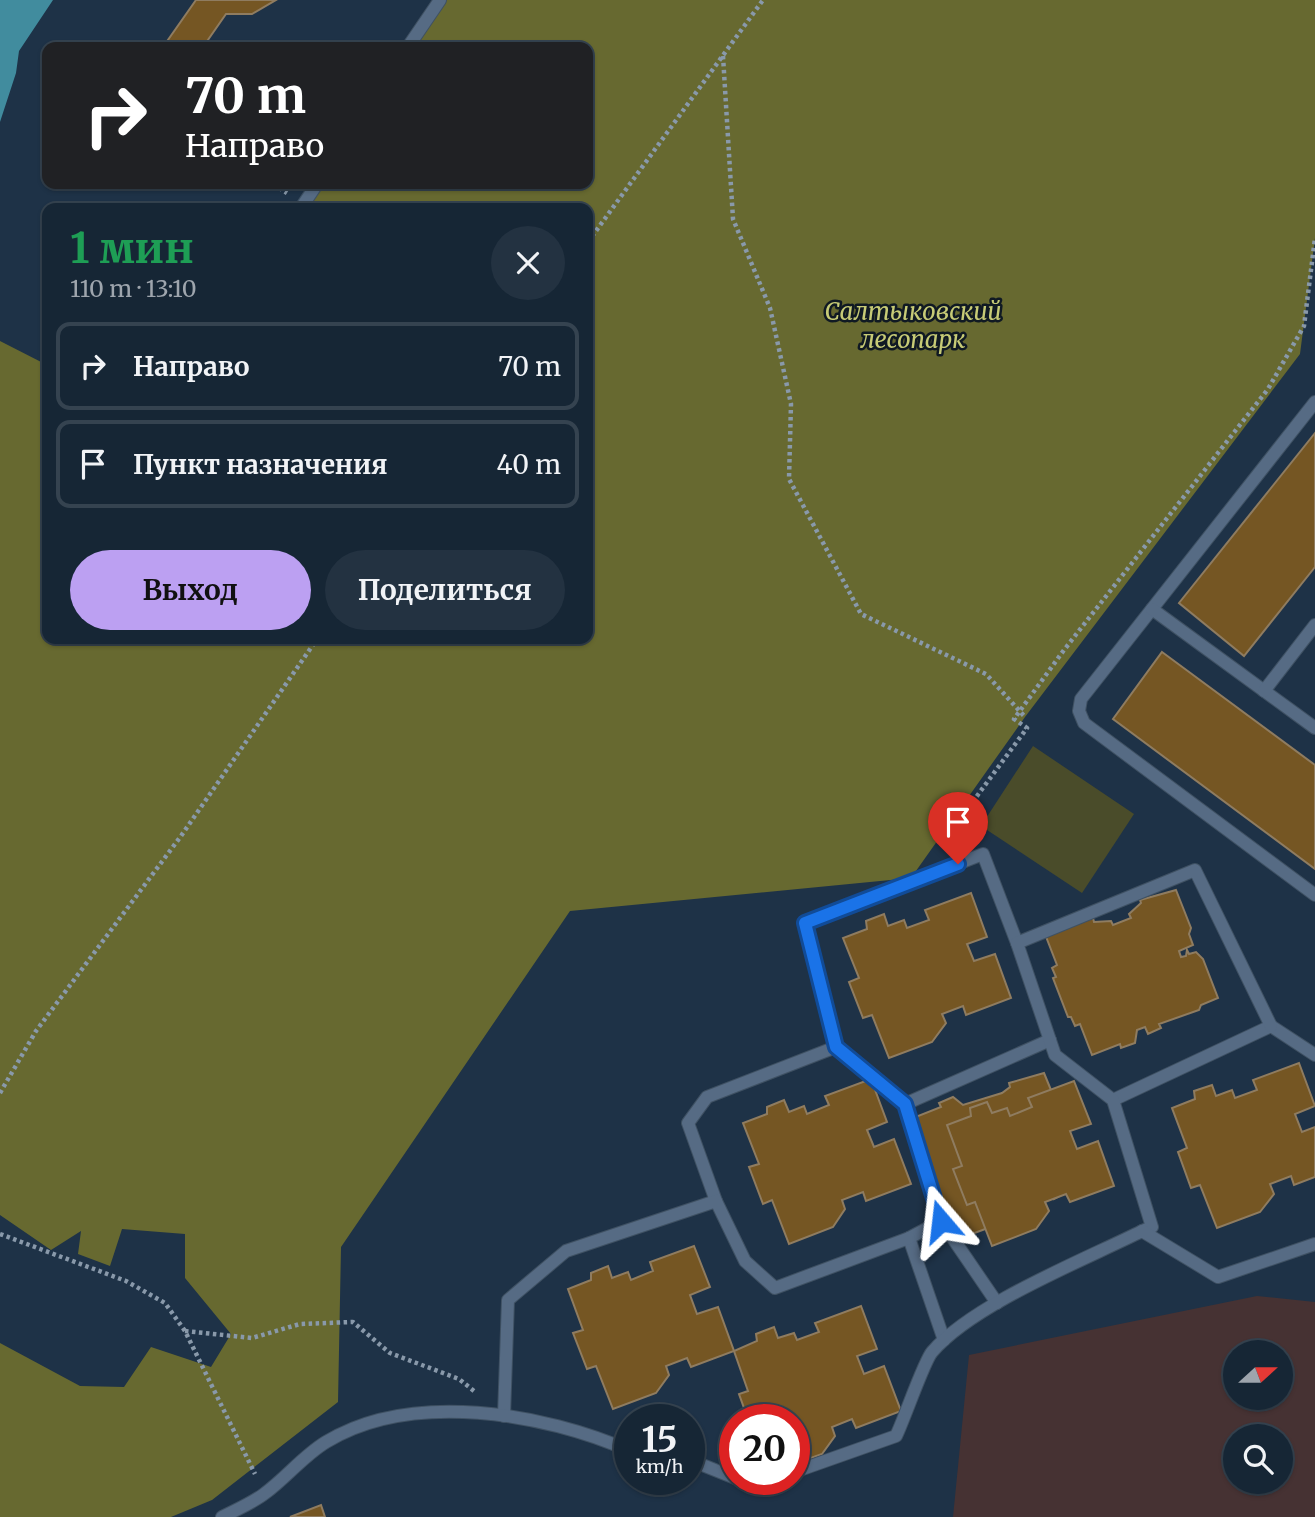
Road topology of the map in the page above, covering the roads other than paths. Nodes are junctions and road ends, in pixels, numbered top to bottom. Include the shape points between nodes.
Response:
1 (440, 0) edge
2 (411, 42) edge
3 (1315, 402) edge
4 (1152, 609) junction
5 (1315, 625) edge
6 (1264, 691) junction
7 (1315, 728) edge
8 (1315, 895) edge
9 (1017, 943) junction
10 (1271, 1026) junction
11 (1050, 1040) junction
12 (836, 1047) junction
13 (1315, 1055) edge
14 (1113, 1100) junction
15 (905, 1104) junction
16 (716, 1201) junction
17 (941, 1221) junction
18 (1142, 1231) junction
19 (909, 1238) junction
20 (1315, 1244) edge
21 (997, 1304) junction
22 (944, 1340) junction
23 (504, 1416) junction
24 (614, 1444) edge
25 (810, 1466) edge
26 (222, 1517) edge

1 - 2 lane
3 - 4 lane
4 - 6 lane
4 - 8 lane via 1081,699 1084,723
5 - 6 lane
6 - 7 lane
9 - 10 lane via 1195,870
9 - 11 lane
9 - 12 lane via 983,854 805,923
10 - 13 lane
10 - 14 lane
11 - 14 lane via 1055,1055
11 - 15 lane
12 - 15 lane
12 - 16 lane via 707,1097 688,1123
14 - 18 lane via 1152,1227
15 - 17 lane
16 - 19 lane via 745,1261 775,1288
16 - 23 lane via 566,1251 508,1300
17 - 19 lane
17 - 21 lane
18 - 20 lane via 1218,1277
18 - 21 lane
19 - 22 lane
21 - 22 lane
22 - 25 lane via 929,1354 896,1436
23 - 24 lane
23 - 26 lane via 431,1410 364,1424 326,1442 264,1494

